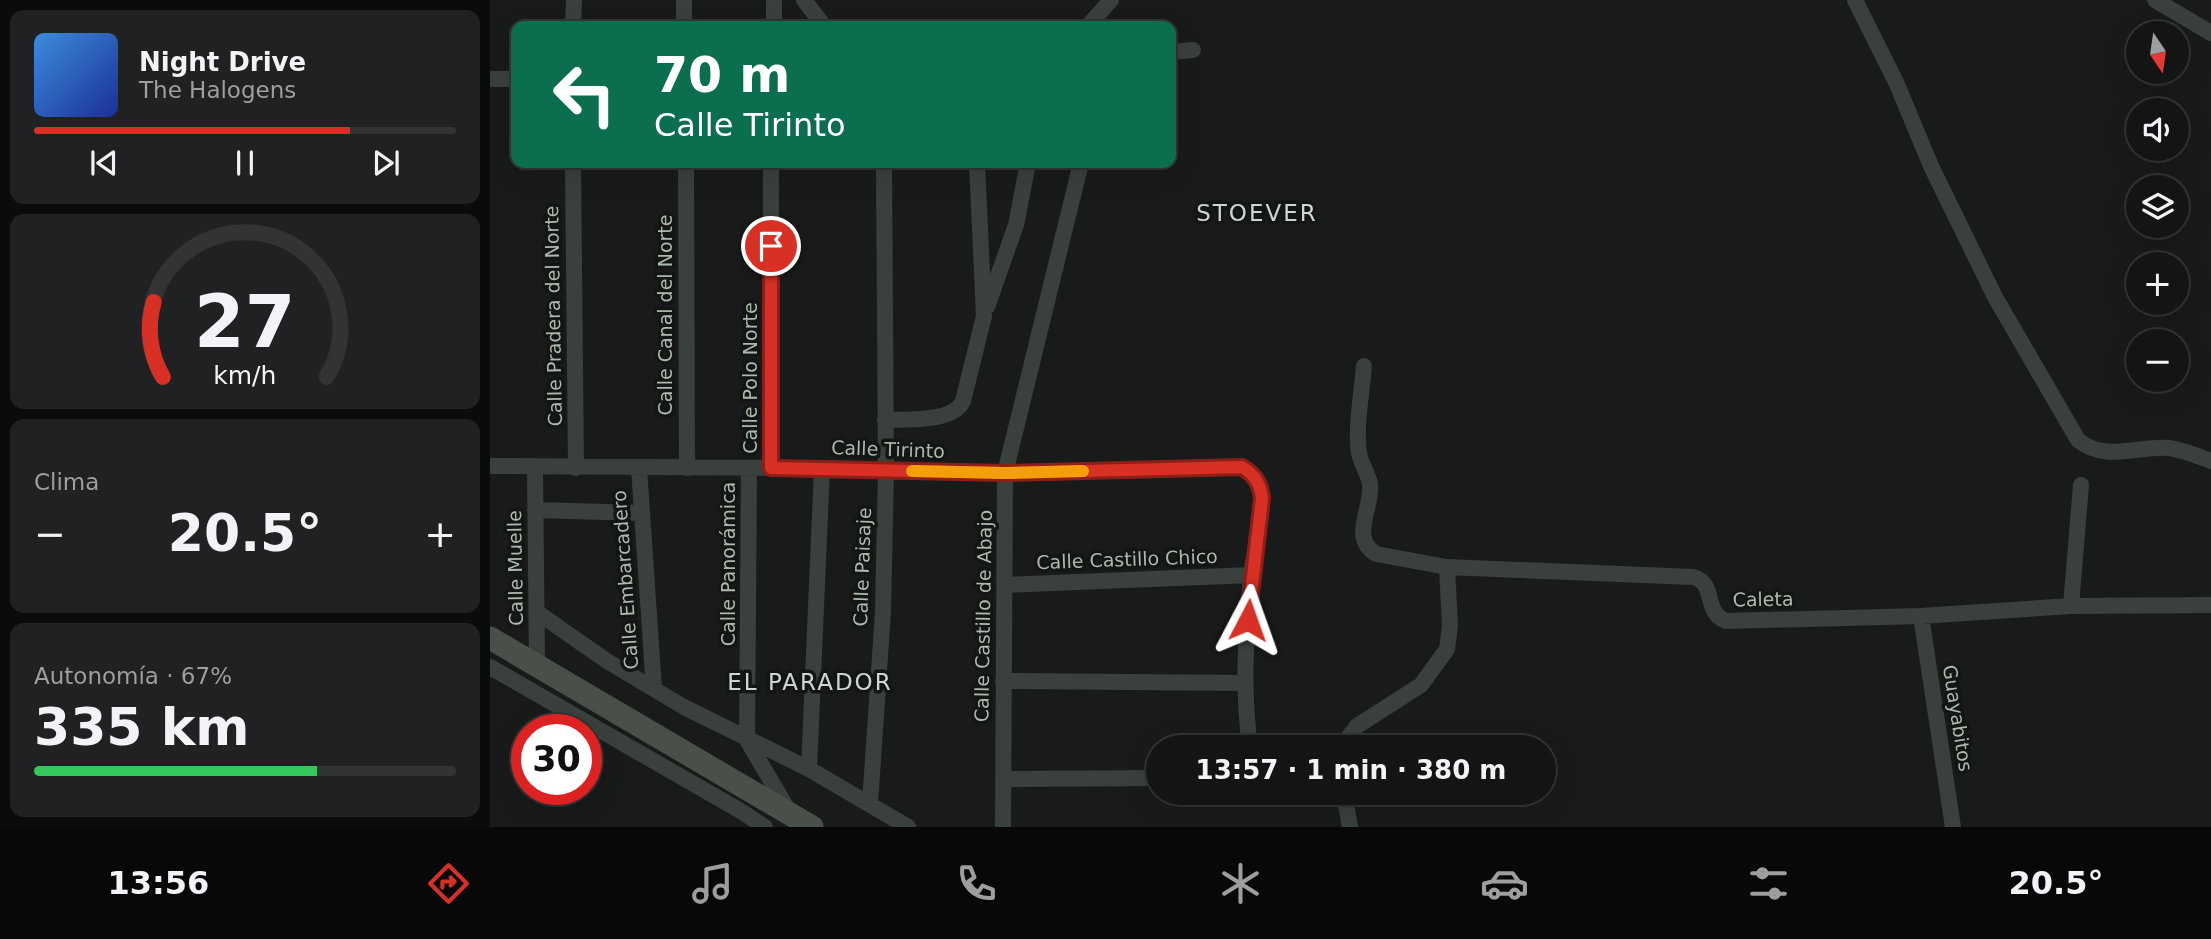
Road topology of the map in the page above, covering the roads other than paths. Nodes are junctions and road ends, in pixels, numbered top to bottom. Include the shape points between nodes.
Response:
1 (574, 0) edge
2 (684, 0) edge
3 (775, 0) edge
4 (804, 0) edge
5 (1111, 0) edge
6 (1855, 0) edge
7 (2155, 0) edge
8 (573, 21) edge
9 (684, 21) edge
10 (774, 21) edge
11 (820, 21) edge
12 (1092, 21) edge
13 (2211, 33) edge
14 (1193, 50) dead end
15 (1176, 52) edge
16 (490, 79) edge
17 (511, 79) edge
18 (573, 168) edge
19 (685, 168) edge
20 (771, 168) edge
21 (884, 168) edge
22 (977, 168) edge
23 (1027, 168) edge
24 (1080, 168) edge
25 (983, 321) junction
26 (1364, 366) dead end
27 (885, 420) junction
28 (2211, 461) edge
29 (490, 466) edge
30 (535, 468) junction
31 (576, 468) junction
32 (639, 468) junction
33 (687, 468) junction
34 (749, 468) junction
35 (771, 468) junction
36 (822, 468) junction
37 (886, 471) junction
38 (1005, 473) junction
39 (2081, 485) dead end
40 (535, 510) junction
41 (641, 513) junction
42 (1447, 567) junction
43 (1251, 575) junction
44 (1005, 584) junction
45 (2211, 605) edge
46 (2071, 606) junction
47 (538, 613) junction
48 (1921, 616) junction
49 (490, 638) edge
50 (490, 667) edge
51 (537, 667) junction
52 (1003, 681) junction
53 (1244, 683) junction
54 (654, 689) junction
55 (1249, 735) edge
56 (1350, 735) edge
57 (747, 740) junction
58 (809, 769) junction
59 (1146, 778) edge
60 (1003, 779) junction
61 (870, 803) junction
62 (1345, 805) edge
63 (791, 815) junction
64 (765, 827) edge
65 (812, 827) edge
66 (908, 827) edge
67 (1003, 827) edge
68 (1350, 827) edge
69 (1953, 827) edge

1 - 8 street
2 - 9 street
3 - 10 street
4 - 11 street
5 - 12 street
6 - 28 street via 1995,297 2078,440 2100,452 2169,448
7 - 13 street
14 - 15 street
16 - 17 street
18 - 31 street, Calle Pradera del Norte
19 - 33 street, Calle Canal del Norte
20 - 35 street, Calle Polo Norte
21 - 27 street, Calle Paisaje
22 - 25 street
23 - 25 street via 1016,225
24 - 38 street, Calle Castillo de Abajo
25 - 27 street via 959,408 944,416
26 - 42 street, Caleta via 1359,453 1370,495 1363,541 1376,554
27 - 37 street, Calle Paisaje
29 - 30 street, Calle Tirinto
30 - 31 street, Calle Tirinto
30 - 40 street, Calle Muelle
31 - 32 street, Calle Tirinto
32 - 33 street, Calle Tirinto
32 - 41 street, Calle Embarcadero
33 - 34 street, Calle Tirinto
34 - 35 street, Calle Tirinto
34 - 57 street, Calle Panorámica
35 - 36 street, Calle Tirinto
36 - 37 street, Calle Tirinto
36 - 58 street
37 - 38 street, Calle Tirinto
37 - 61 street, Calle Paisaje via 883,612
38 - 43 street, Calle Tirinto via 1242,467 1257,479 1262,498
38 - 44 street, Calle Castillo de Abajo
39 - 46 street
40 - 41 street
40 - 47 street, Calle Muelle
41 - 54 street, Calle Embarcadero
42 - 48 street, Caleta via 1693,577 1707,585 1713,611 1726,621
42 - 56 street via 1447,649 1421,685
43 - 44 street, Calle Castillo Chico
43 - 53 street
44 - 52 street, Calle Castillo de Abajo
45 - 46 street, Caleta
46 - 48 street, Caleta
47 - 51 street, Calle Muelle
47 - 54 street
48 - 69 street, Guayabitos
49 - 51 main road
50 - 64 street
51 - 63 main road
52 - 53 street
52 - 60 street, Calle Castillo de Abajo
53 - 55 street
54 - 57 street
57 - 58 street
57 - 63 street
58 - 61 street
59 - 60 street
60 - 67 street, Calle Castillo de Abajo
61 - 66 street
62 - 68 street
63 - 65 main road

